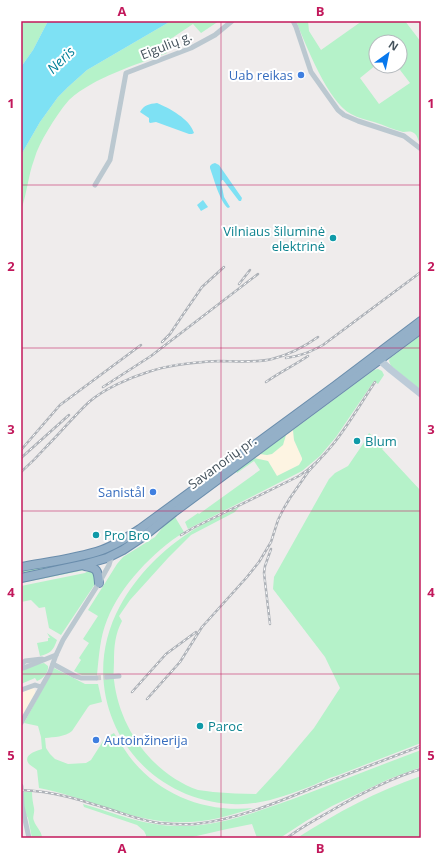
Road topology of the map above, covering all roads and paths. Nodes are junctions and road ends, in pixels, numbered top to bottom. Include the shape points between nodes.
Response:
1 (232, 21) edge
2 (293, 21) edge
3 (421, 150) edge
4 (95, 185) dead end
5 (421, 320) edge
6 (421, 329) edge
7 (377, 358) junction
8 (421, 394) edge
9 (112, 546) junction
10 (112, 556) junction
11 (82, 565) junction
12 (21, 567) edge
13 (21, 578) edge
14 (99, 583) junction
15 (56, 655) junction
16 (45, 659) junction
17 (53, 664) junction
18 (21, 665) edge
19 (21, 668) edge
20 (119, 676) dead end
21 (107, 677) tunnel mouth
22 (96, 678) tunnel mouth
23 (41, 687) junction
24 (21, 690) edge
25 (21, 723) edge
26 (21, 786) edge
27 (22, 806) edge
28 (29, 838) edge

1 - 4 street, Eigulių g. via 216,35 191,48 126,73 110,160
2 - 3 street via 311,72 338,110 353,119 404,136
5 - 7 highway, Savanorių pr.
6 - 7 highway, Savanorių pr.
7 - 8 main road
7 - 9 highway, Savanorių pr. via 145,526
7 - 10 highway, Savanorių pr. via 144,536
9 - 10 highway
9 - 12 highway, Savanorių pr. via 81,556
10 - 11 highway, Savanorių pr.
10 - 14 street
11 - 13 highway, Savanorių pr.
11 - 14 highway via 97,570
14 - 15 street
15 - 16 street
15 - 17 street
16 - 18 street via 26,661
16 - 19 street
17 - 22 street via 74,676
17 - 23 street
20 - 21 street
23 - 24 street via 35,685
23 - 25 street
26 - 27 street
27 - 28 street

